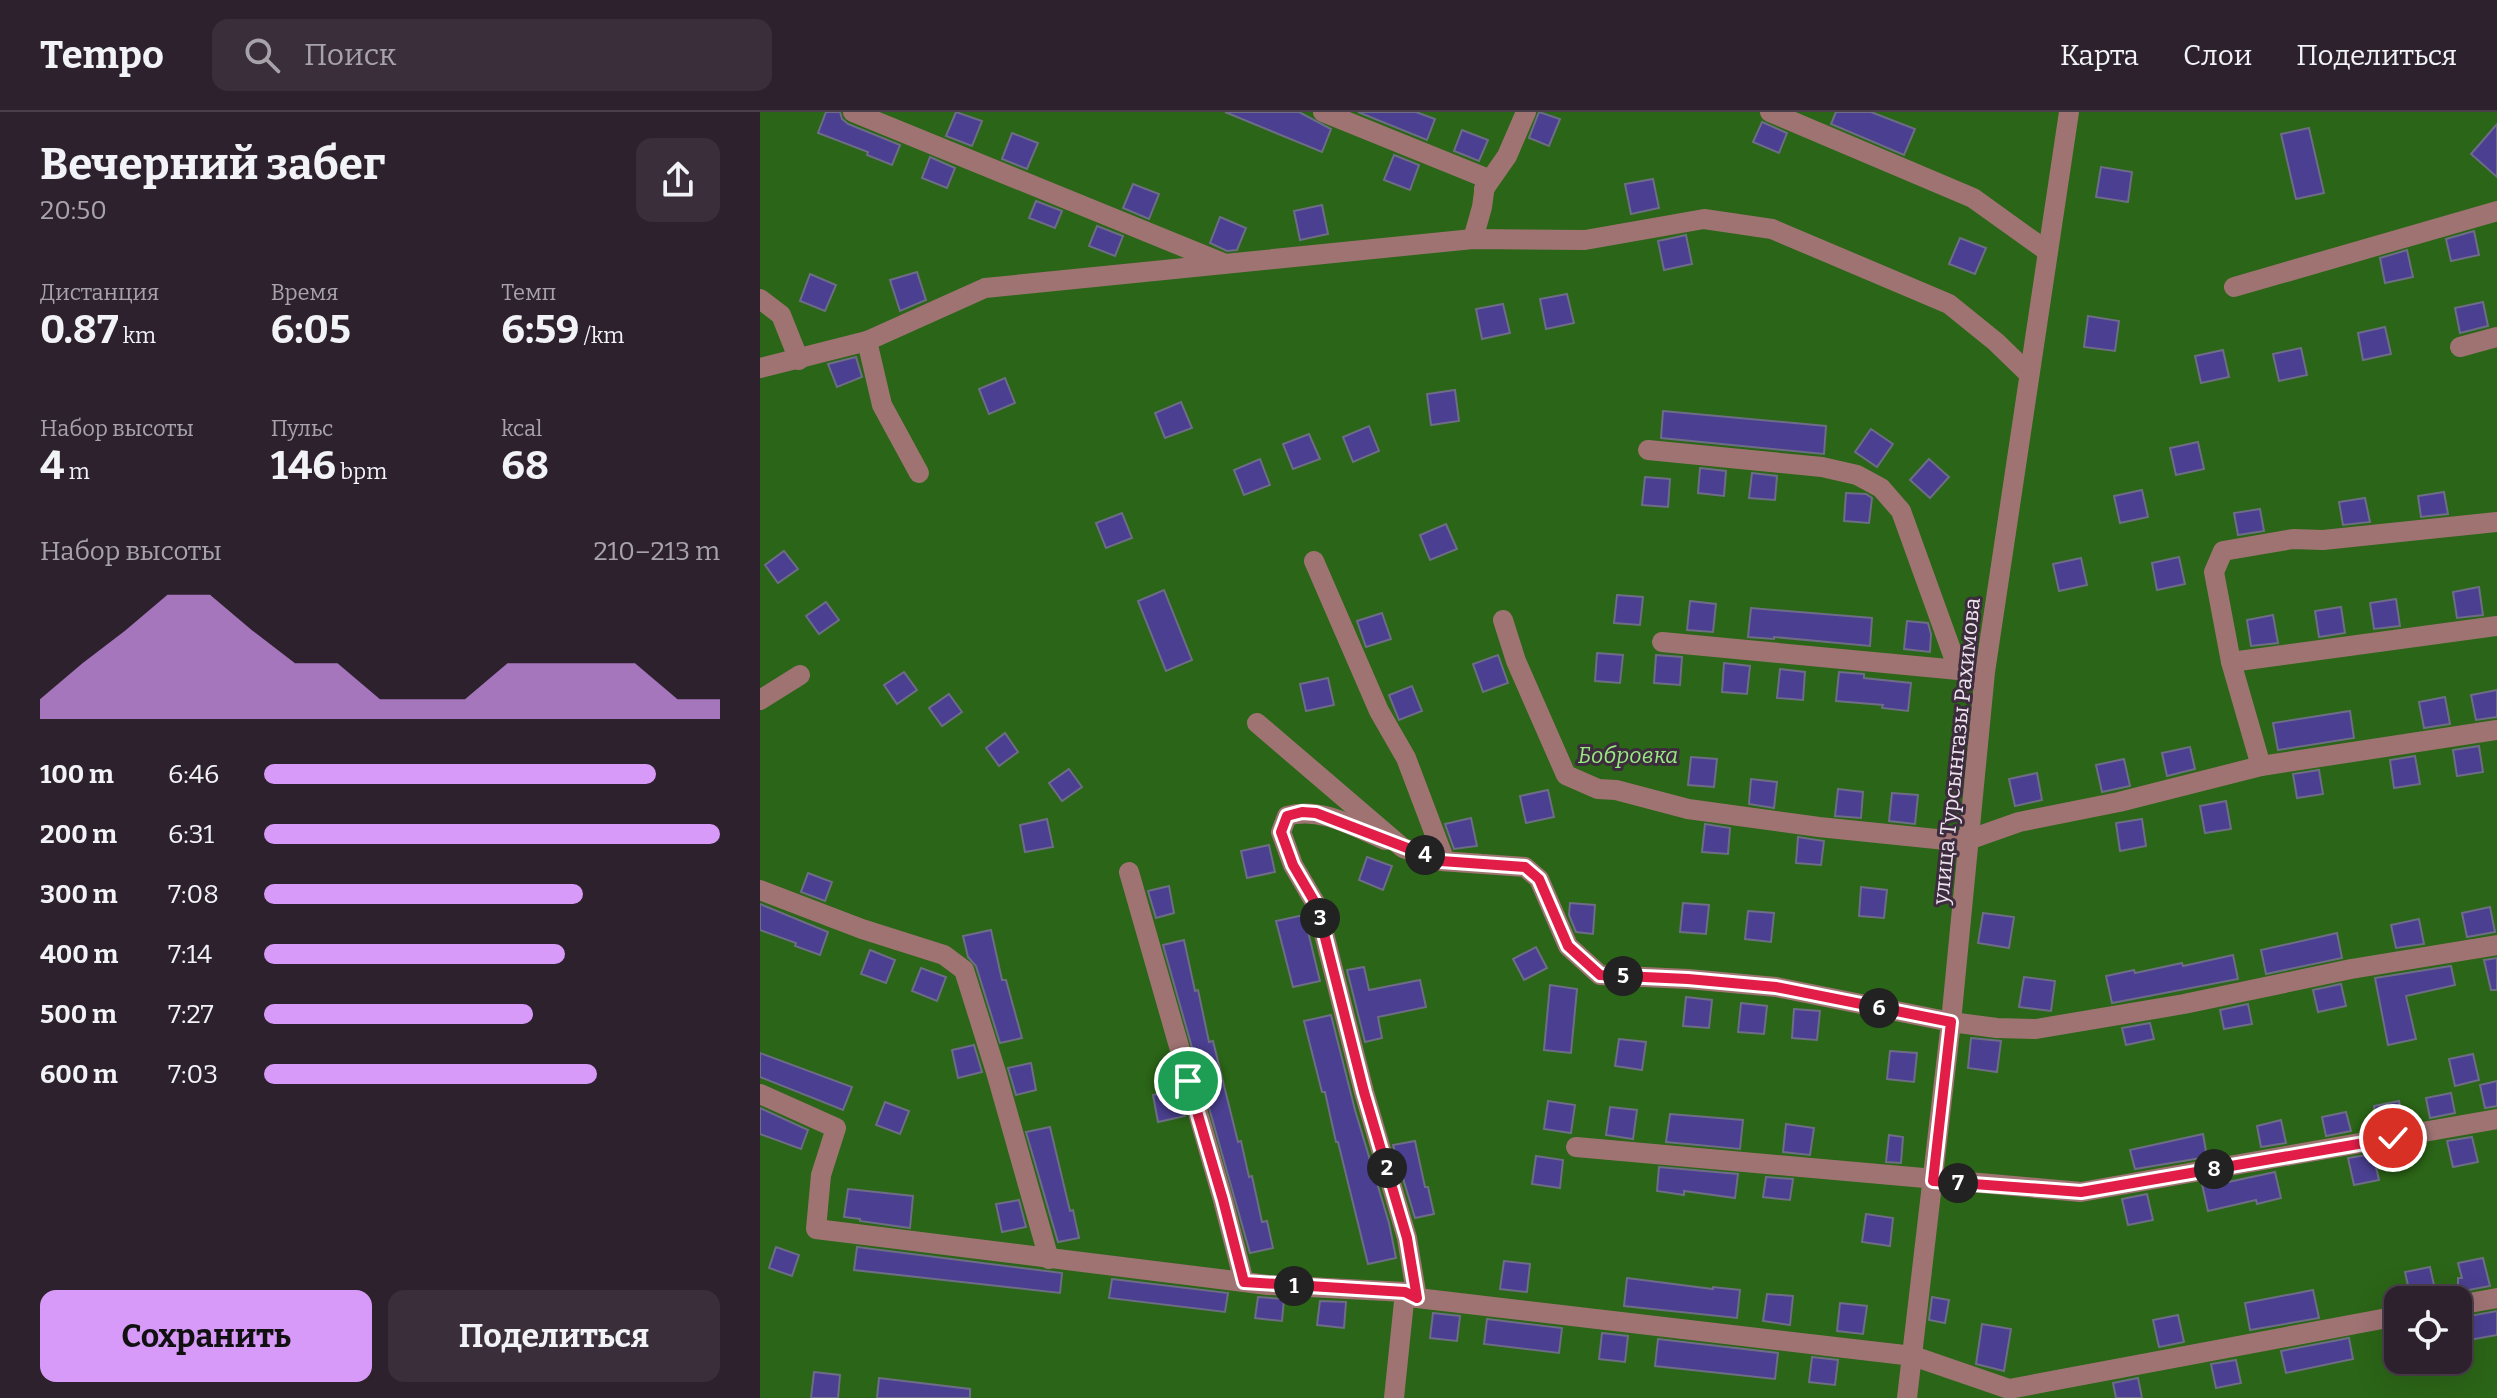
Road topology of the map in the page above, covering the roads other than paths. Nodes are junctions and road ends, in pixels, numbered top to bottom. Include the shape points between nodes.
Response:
1 (853, 112) edge
2 (1323, 112) edge
3 (1526, 112) edge
4 (1770, 112) edge
5 (2069, 112) edge
6 (1484, 189) junction
7 (2497, 211) edge
8 (1473, 239) junction
9 (2047, 251) junction
10 (1227, 264) junction
11 (2234, 287) dead end
12 (760, 299) edge
13 (2497, 337) edge
14 (867, 341) junction
15 (2460, 347) dead end
16 (799, 360) junction
17 (760, 368) edge
18 (2029, 374) junction
19 (1648, 450) dead end
20 (919, 473) dead end
21 (2497, 522) edge
22 (1314, 561) dead end
23 (1503, 620) dead end
24 (2497, 626) edge
25 (1662, 642) dead end
26 (2231, 662) junction
27 (1958, 669) junction
28 (1985, 672) junction
29 (800, 675) dead end
30 (760, 700) edge
31 (1257, 723) dead end
32 (2497, 730) edge
33 (2261, 766) junction
34 (1968, 840) junction
35 (1403, 848) junction
36 (1445, 861) junction
37 (1129, 872) dead end
38 (760, 890) edge
39 (2497, 945) edge
40 (1951, 1022) junction
41 (760, 1094) edge
42 (2497, 1119) edge
43 (1576, 1147) dead end
44 (1933, 1181) junction
45 (1049, 1259) junction
46 (1244, 1282) junction
47 (1411, 1295) junction
48 (2497, 1298) edge
49 (2472, 1302) edge
50 (2384, 1319) edge
51 (1913, 1356) junction
52 (1394, 1398) edge
53 (1907, 1398) edge

1 - 10 street
2 - 6 street via 1486,178
3 - 6 street via 1507,156
4 - 9 street via 1973,198
5 - 9 street, улица Турсынгазы Рахимова
6 - 8 street
7 - 11 street
8 - 10 street
8 - 18 street via 1585,240 1704,219 1772,229 1949,304
9 - 18 street, улица Турсынгазы Рахимова
10 - 14 street via 985,288
12 - 16 street via 781,315
13 - 15 street
14 - 16 street
14 - 20 street via 882,405
16 - 17 street
18 - 28 street, улица Турсынгазы Рахимова
19 - 27 street via 1822,467 1857,475 1881,488 1901,511
21 - 26 street via 2293,539 2223,551 2214,572
22 - 36 street via 1379,711 1406,758
23 - 34 street via 1566,775 1598,789 1688,809
24 - 26 street
25 - 27 street
26 - 33 street
27 - 28 street
28 - 34 street, улица Турсынгазы Рахимова
29 - 30 street
31 - 35 street
32 - 33 street
33 - 34 street via 2019,822
34 - 40 street, улица Турсынгазы Рахимова
35 - 36 street
35 - 47 street via 1316,813 1287,816 1281,832 1317,906 1407,1238
36 - 40 street via 1525,867 1539,879 1568,946 1600,975 1776,987
37 - 46 street
38 - 45 street via 944,955 964,970
39 - 40 street via 2036,1029
40 - 44 street, улица Турсынгазы Рахимова
41 - 45 street via 836,1128 821,1175 816,1229
42 - 44 street via 2081,1192
43 - 44 street
44 - 51 street, улица Турсынгазы Рахимова
45 - 46 street
46 - 47 street
47 - 51 street
47 - 52 street
48 - 49 street
50 - 51 street via 2009,1389
51 - 53 street, улица Турсынгазы Рахимова

